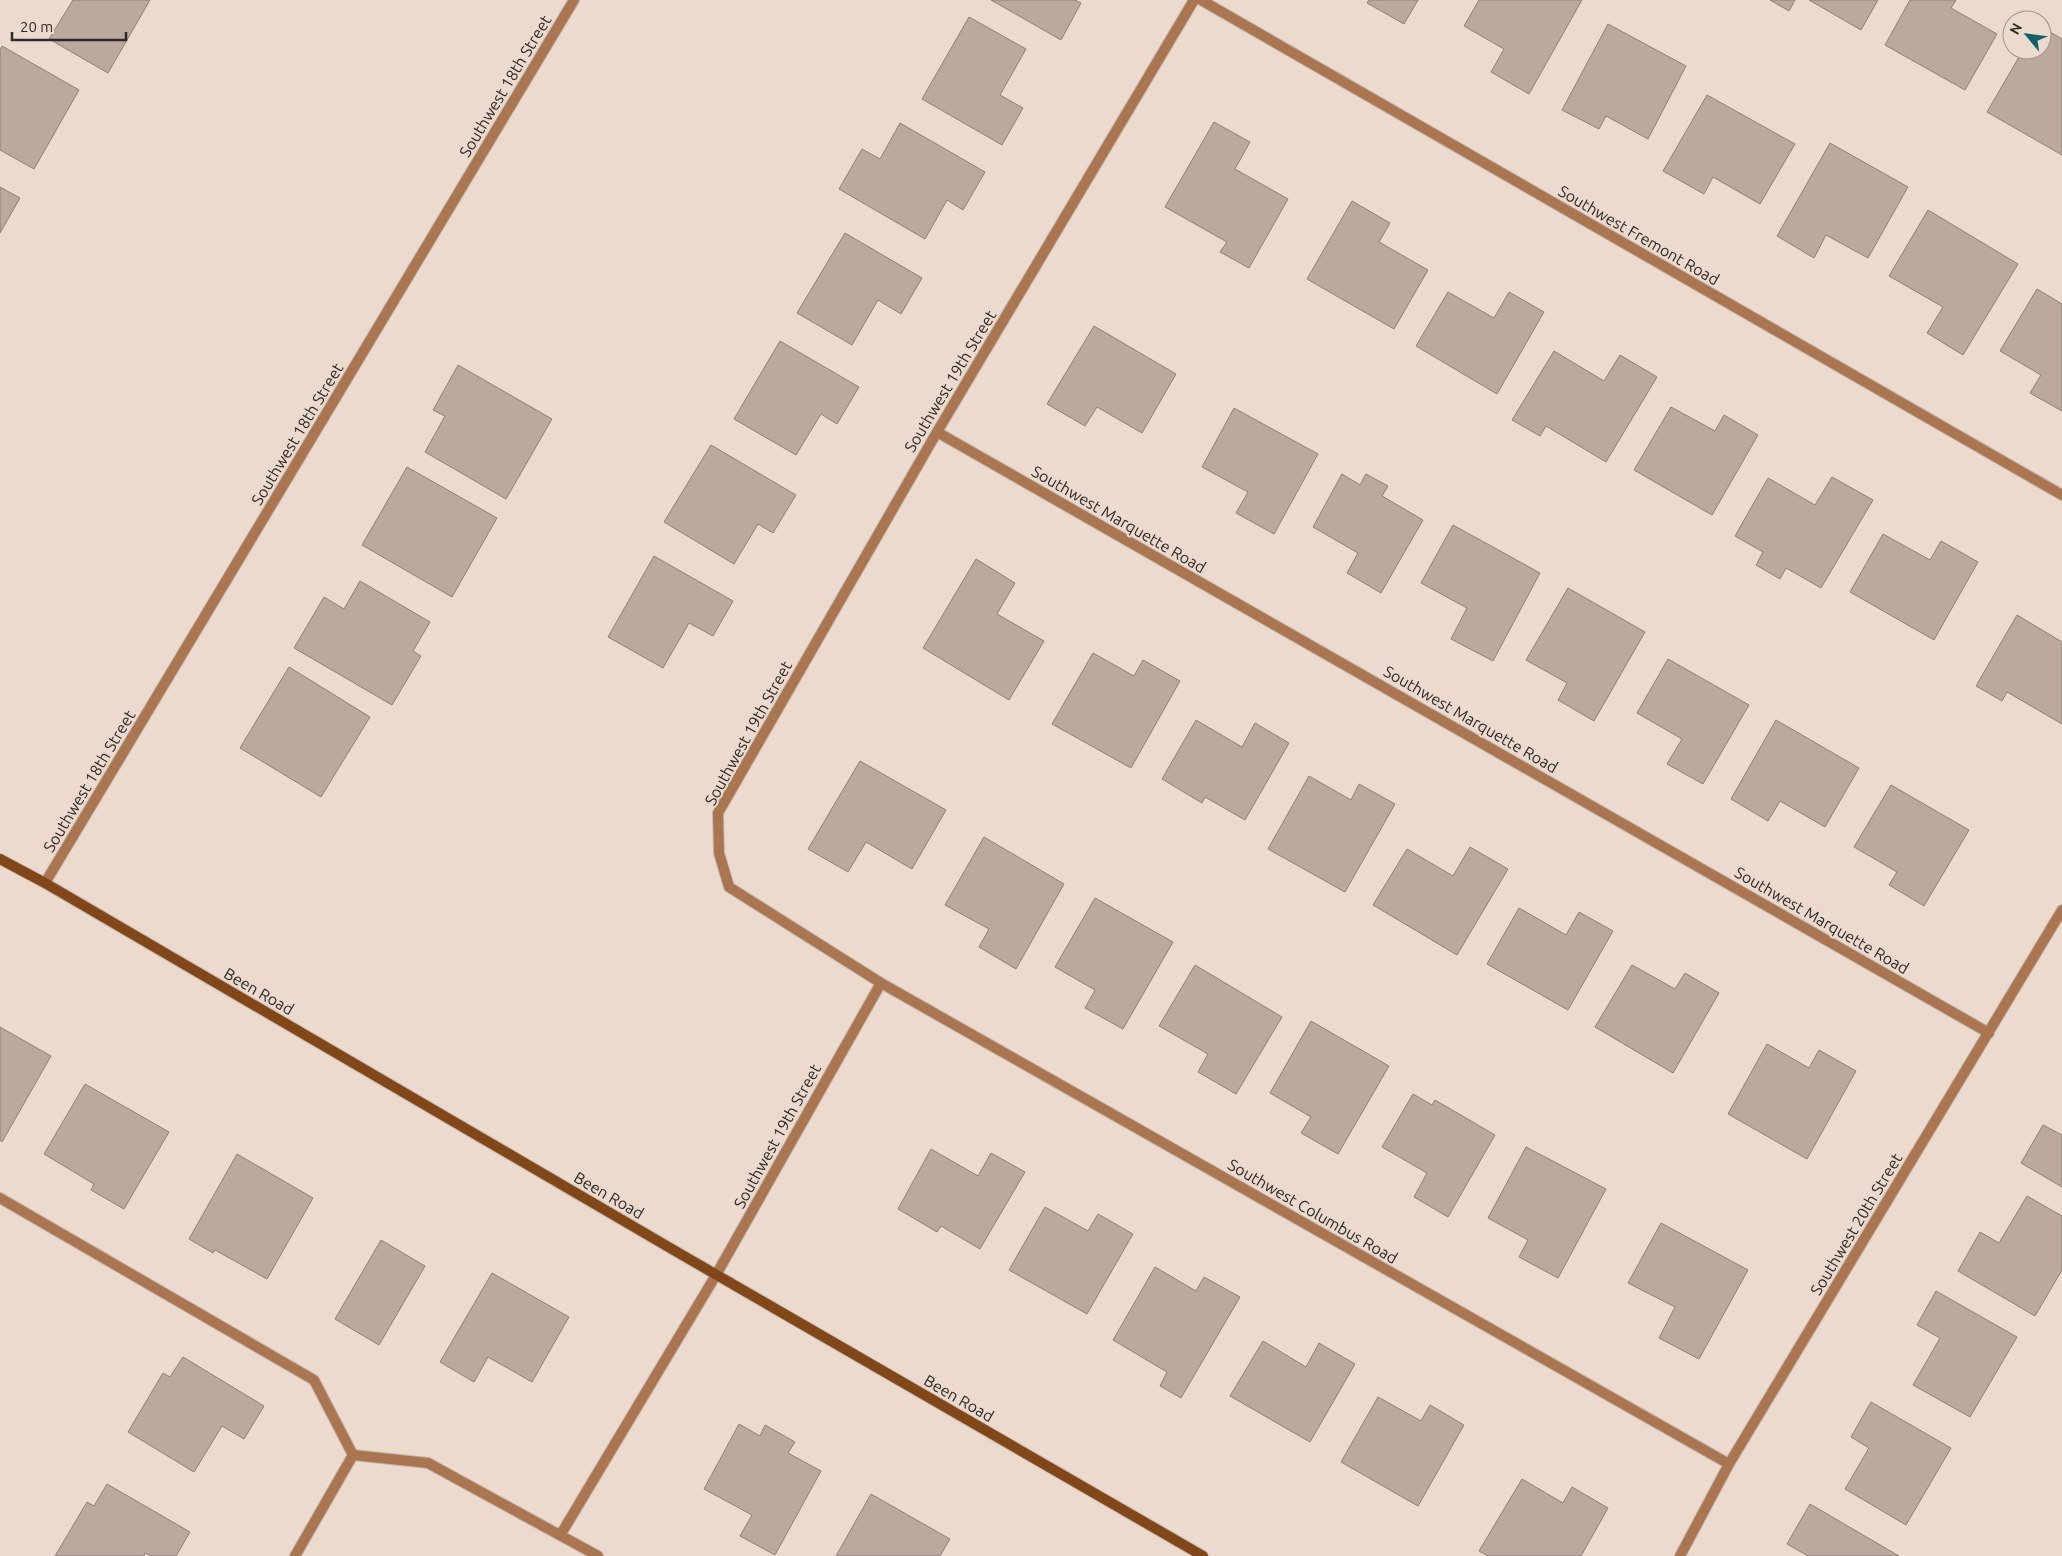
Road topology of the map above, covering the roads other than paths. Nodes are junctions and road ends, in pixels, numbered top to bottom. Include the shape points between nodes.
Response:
1 (574, 0) edge
2 (1194, 0) edge
3 (1202, 0) edge
4 (937, 432) junction
5 (2062, 495) edge
6 (0, 859) edge
7 (45, 883) junction
8 (2062, 910) edge
9 (881, 983) junction
10 (1990, 1033) junction
11 (0, 1198) edge
12 (716, 1274) junction
13 (353, 1455) junction
14 (1729, 1464) junction
15 (562, 1534) junction
16 (295, 1556) edge
17 (598, 1556) edge
18 (1203, 1556) edge
19 (1680, 1556) edge

1 - 7 street, Southwest 18th Street
2 - 4 street, Southwest 19th Street
3 - 5 street, Southwest Fremont Road
4 - 9 street, Southwest 19th Street via 718,813 719,853 729,887
4 - 10 street, Southwest Marquette Road
6 - 7 street, Been Road
7 - 12 street, Been Road
8 - 10 street, Southwest 20th Street
9 - 12 street, Southwest 19th Street
9 - 14 street, Southwest Columbus Road
10 - 14 street, Southwest 20th Street
11 - 13 street via 314,1380
12 - 15 street, Southwest 19th Street
12 - 18 street, Been Road
13 - 15 street via 428,1463
13 - 16 street
14 - 19 street, Southwest 20th Street
15 - 17 street

